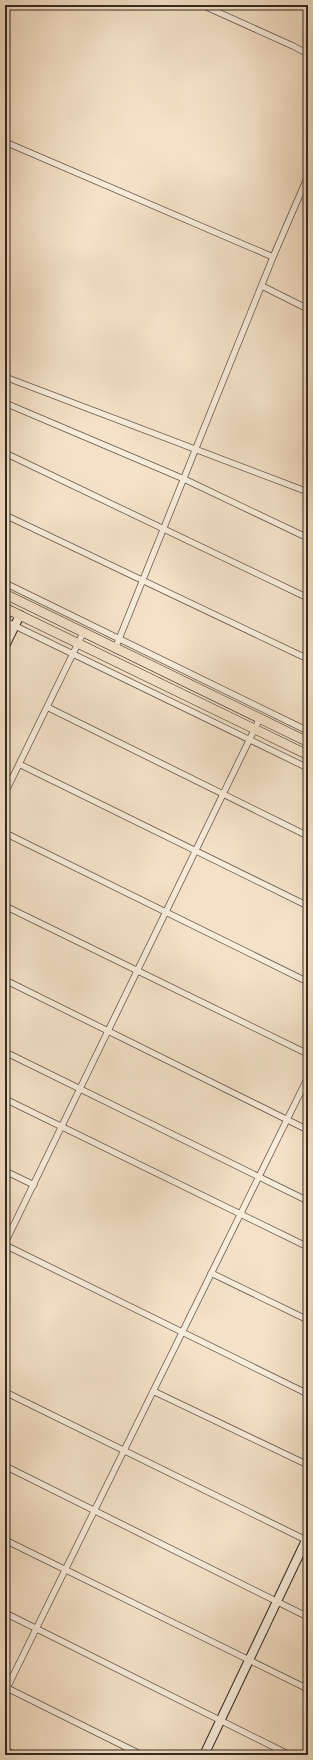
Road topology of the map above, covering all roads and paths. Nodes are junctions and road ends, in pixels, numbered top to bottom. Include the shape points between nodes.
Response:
1 (202, 5) edge
2 (308, 54) edge
3 (5, 142) edge
4 (308, 176) edge
5 (273, 257) junction
6 (262, 286) junction
7 (308, 309) edge
8 (5, 377) edge
9 (5, 403) edge
10 (196, 449) junction
11 (5, 453) edge
12 (184, 479) junction
13 (308, 492) edge
14 (5, 515) edge
15 (164, 529) junction
16 (308, 538) edge
17 (143, 580) junction
18 (5, 583) edge
19 (5, 594) edge
20 (308, 598) edge
21 (6, 614) edge
22 (20, 615) junction
23 (15, 626) junction
24 (83, 633) junction
25 (78, 644) junction
26 (117, 644) junction
27 (5, 646) edge
28 (73, 654) junction
29 (308, 659) edge
30 (47, 707) junction
31 (260, 718) junction
32 (256, 729) junction
33 (308, 731) edge
34 (250, 740) junction
35 (308, 742) edge
36 (308, 755) edge
37 (19, 764) junction
38 (308, 768) edge
39 (5, 793) edge
40 (224, 795) junction
41 (5, 833) edge
42 (308, 836) edge
43 (196, 852) junction
44 (5, 906) edge
45 (308, 906) edge
46 (166, 913) junction
47 (138, 972) junction
48 (5, 980) edge
49 (308, 982) edge
50 (109, 1031) junction
51 (5, 1052) edge
52 (308, 1054) edge
53 (308, 1077) edge
54 (80, 1090) junction
55 (5, 1099) edge
56 (287, 1120) junction
57 (62, 1127) junction
58 (308, 1130) edge
59 (5, 1171) edge
60 (259, 1177) junction
61 (34, 1185) junction
62 (308, 1201) edge
63 (240, 1214) junction
64 (5, 1244) edge
65 (308, 1247) edge
66 (211, 1273) junction
67 (308, 1320) edge
68 (182, 1332) junction
69 (153, 1391) junction
70 (5, 1392) edge
71 (308, 1394) edge
72 (124, 1451) junction
73 (308, 1465) edge
74 (5, 1466) edge
75 (94, 1510) junction
76 (307, 1539) edge
77 (5, 1540) edge
78 (65, 1569) junction
79 (277, 1601) junction
80 (5, 1613) edge
81 (308, 1617) edge
82 (36, 1629) junction
83 (249, 1660) junction
84 (6, 1689) edge
85 (308, 1689) edge
86 (220, 1721) junction
87 (5, 1750) edge
88 (16, 1755) edge
89 (142, 1755) edge
90 (204, 1755) edge
91 (290, 1755) edge

1 - 2 street
3 - 5 street
4 - 5 street
5 - 6 street
6 - 7 street
6 - 10 street
8 - 10 street
9 - 12 street
10 - 12 street
10 - 13 street
11 - 15 street
12 - 15 street
12 - 16 street
14 - 17 street
15 - 17 street
15 - 20 street
17 - 26 street
17 - 29 street
18 - 26 street
19 - 24 main road
21 - 22 main road
21 - 23 street
22 - 23 main road
22 - 25 main road
23 - 27 main road
23 - 28 street
24 - 25 street
24 - 26 main road
25 - 28 street
25 - 32 main road
26 - 31 main road
26 - 33 street
28 - 30 street
28 - 34 street
30 - 37 street
30 - 40 street
31 - 32 street
31 - 35 main road
32 - 34 street
32 - 36 main road
34 - 38 street
34 - 40 street
37 - 39 street
37 - 43 street
40 - 42 street
40 - 43 street
41 - 46 street
43 - 45 street
43 - 46 street
44 - 47 street
46 - 47 street
46 - 49 street
47 - 50 street
47 - 52 street
48 - 50 street
50 - 54 street
50 - 56 street
51 - 54 street
53 - 56 street
54 - 57 street
54 - 60 street
55 - 57 street
56 - 58 street
56 - 60 street
57 - 61 street
57 - 63 street
59 - 61 street
60 - 62 street
60 - 63 street
61 - 64 street
63 - 65 street
63 - 66 street
64 - 68 street
66 - 67 street
66 - 68 street
68 - 69 street
68 - 71 street
69 - 72 street
69 - 73 street
70 - 72 street
72 - 75 street
72 - 76 street
74 - 75 street
75 - 78 street
75 - 79 street
76 - 79 main road
77 - 78 street
78 - 82 street
78 - 83 street
79 - 81 street
79 - 83 main road
80 - 82 street
82 - 84 street
82 - 86 street
83 - 85 street
83 - 86 main road
84 - 89 street
86 - 90 main road
86 - 91 street
87 - 88 street

